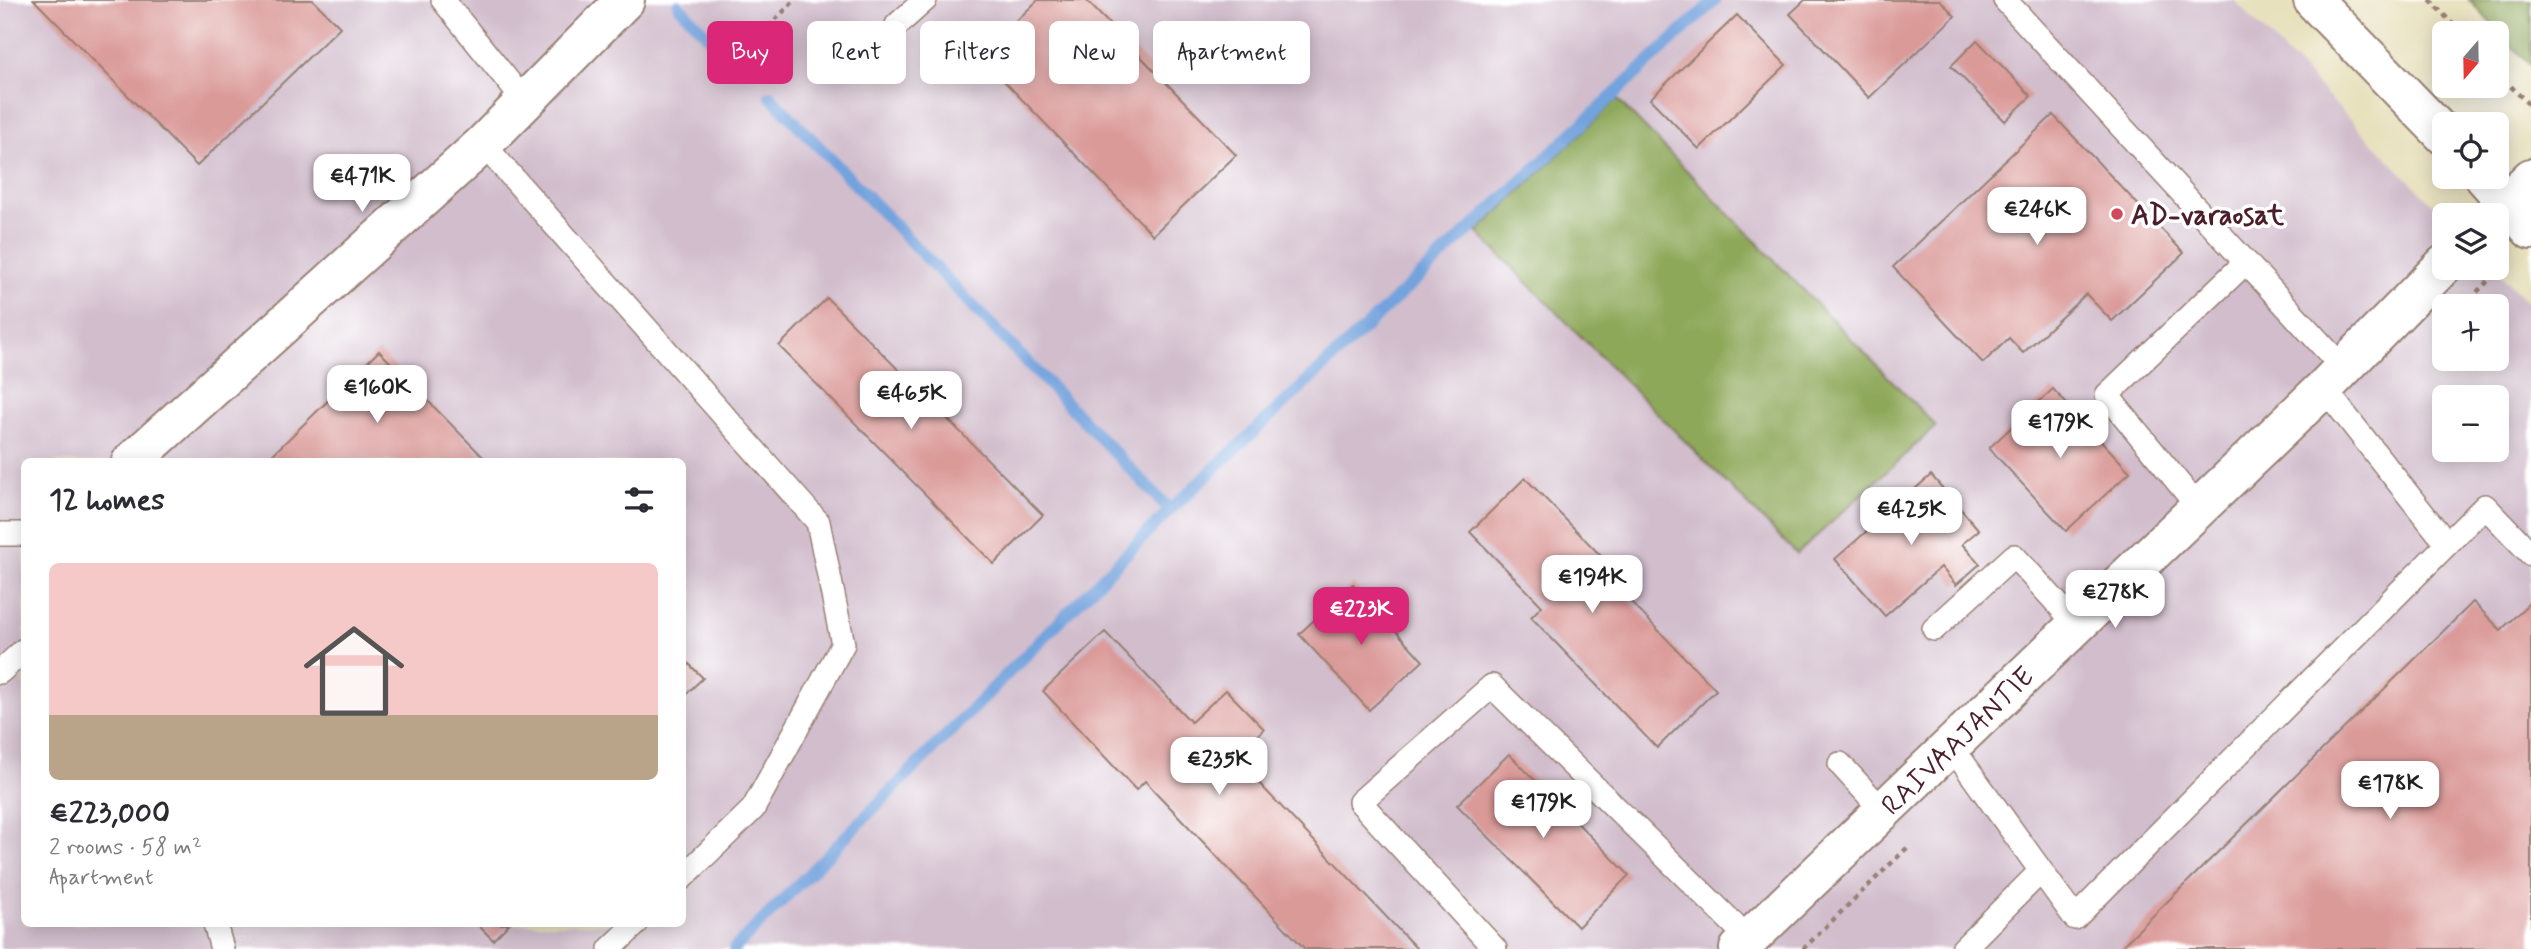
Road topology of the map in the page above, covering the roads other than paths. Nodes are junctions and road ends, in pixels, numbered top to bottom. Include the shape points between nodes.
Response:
1 (443, 0) edge
2 (625, 0) edge
3 (925, 0) edge
4 (2005, 0) edge
5 (2313, 0) edge
6 (901, 21) edge
7 (525, 102) junction
8 (2432, 123) edge
9 (483, 144) junction
10 (2504, 193) edge
11 (2521, 244) edge
12 (2246, 262) junction
13 (2432, 277) edge
14 (2334, 378) junction
15 (135, 458) edge
16 (2199, 508) junction
17 (0, 534) edge
18 (21, 534) edge
19 (2448, 544) junction
20 (2531, 554) edge
21 (2077, 625) junction
22 (1934, 629) dead end
23 (21, 653) edge
24 (0, 672) edge
25 (1951, 746) junction
26 (1840, 764) dead end
27 (1883, 811) junction
28 (2041, 871) junction
29 (686, 874) edge
30 (216, 927) edge
31 (633, 927) edge
32 (1744, 944) edge
33 (222, 949) edge
34 (610, 949) edge
35 (1495, 949) edge
36 (1963, 949) edge

1 - 7 lane
2 - 7 street
3 - 6 lane
4 - 12 lane
5 - 8 street
7 - 9 street
9 - 15 street
9 - 29 lane via 818,522 843,644 753,809
10 - 11 street
12 - 14 lane
12 - 16 lane via 2107,395
13 - 14 street, RAIVAAJANTIE
14 - 16 street, RAIVAAJANTIE
14 - 19 lane
16 - 21 street, RAIVAAJANTIE
17 - 18 lane
19 - 20 lane via 2485,506
19 - 28 lane via 2075,918
21 - 22 lane via 2014,556
21 - 25 street, RAIVAAJANTIE
23 - 24 lane
25 - 27 street, RAIVAAJANTIE
25 - 28 lane
26 - 27 lane
27 - 32 street, RAIVAAJANTIE
28 - 36 lane
30 - 33 lane
31 - 34 lane
32 - 35 lane via 1492,686 1360,802

